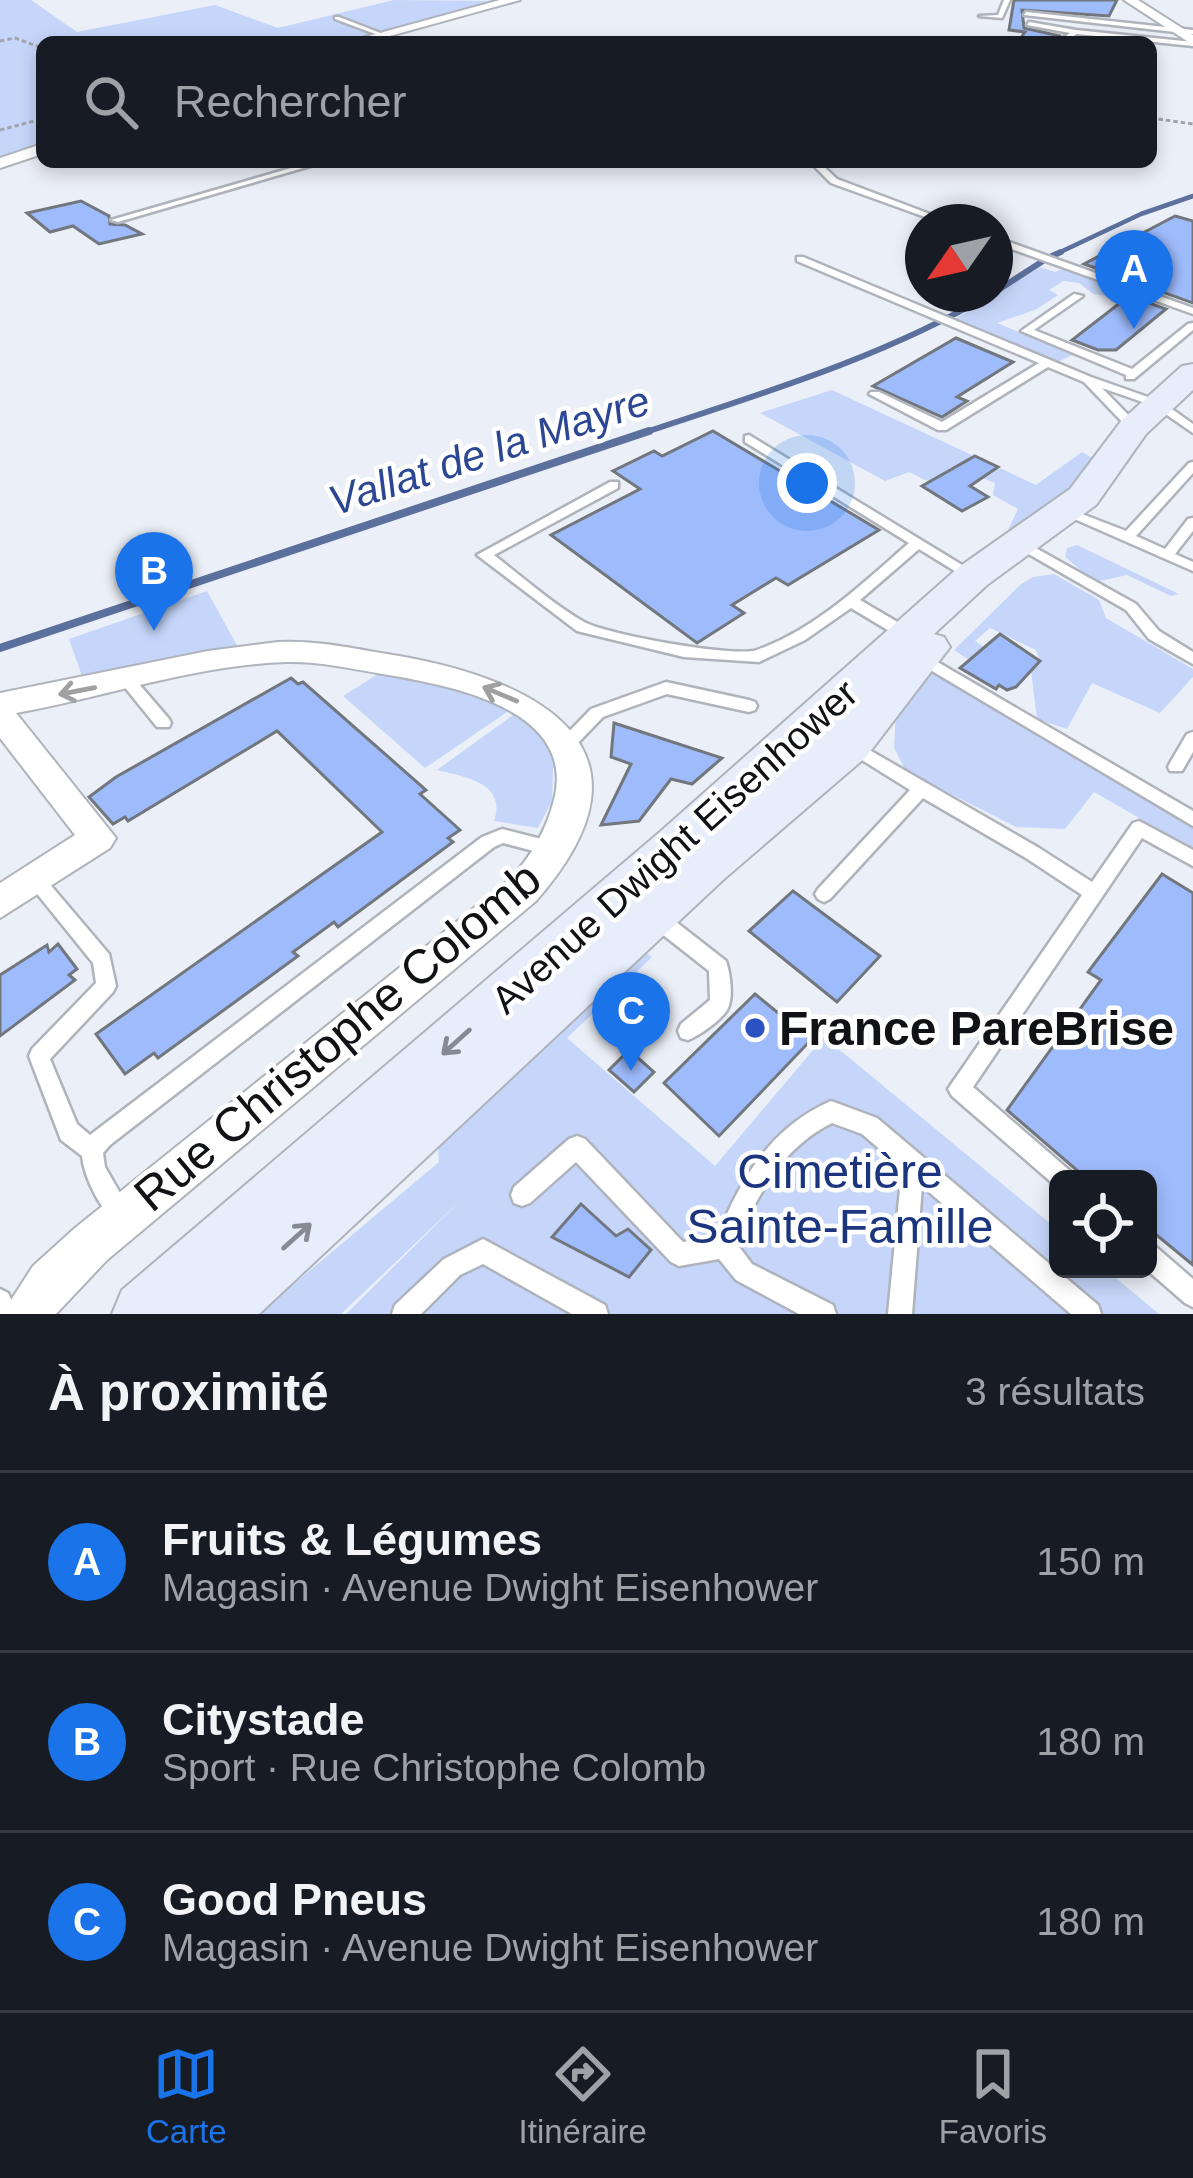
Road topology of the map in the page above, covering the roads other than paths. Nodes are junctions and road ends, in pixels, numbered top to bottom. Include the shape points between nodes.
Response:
1 (509, 0) edge
2 (1007, 0) edge
3 (1083, 0) edge
4 (1134, 3) edge
5 (1039, 11) dead end
6 (982, 16) dead end
7 (337, 18) dead end
8 (1029, 24) dead end
9 (1173, 28) junction
10 (1076, 32) junction
11 (380, 34) junction
12 (373, 36) edge
13 (1069, 36) edge
14 (1143, 36) edge
15 (1157, 37) edge
16 (1193, 39) edge
17 (36, 150) edge
18 (0, 163) edge
19 (299, 168) edge
20 (820, 168) edge
21 (905, 207) edge
22 (115, 220) dead end
23 (1013, 246) edge
24 (800, 259) dead end
25 (1078, 296) dead end
26 (1193, 311) edge
27 (1192, 326) edge
28 (1047, 363) junction
29 (1087, 379) junction
30 (875, 394) dead end
31 (1164, 401) edge
32 (749, 439) dead end
33 (1193, 466) edge
34 (614, 485) dead end
35 (1077, 517) junction
36 (1193, 522) edge
37 (1128, 537) junction
38 (917, 542) junction
39 (1032, 550) junction
40 (1167, 555) junction
41 (1193, 567) edge
42 (973, 576) junction
43 (851, 602) junction
44 (914, 646) junction
45 (1193, 658) edge
46 (128, 681) junction
47 (0, 704) edge
48 (749, 706) dead end
49 (0, 715) edge
50 (163, 723) dead end
51 (832, 733) junction
52 (1193, 738) edge
53 (566, 745) junction
54 (1176, 767) dead end
55 (919, 791) junction
56 (1193, 819) edge
57 (554, 849) junction
58 (1193, 860) edge
59 (36, 880) junction
60 (1091, 891) junction
61 (824, 894) dead end
62 (0, 902) edge
63 (638, 903) junction
64 (688, 1031) dead end
65 (92, 1150) junction
66 (913, 1163) junction
67 (1052, 1170) edge
68 (522, 1195) dead end
69 (122, 1217) junction
70 (724, 1247) junction
71 (1157, 1263) edge
72 (1193, 1294) edge
73 (0, 1301) edge
74 (6, 1314) edge
75 (26, 1314) edge
76 (146, 1314) edge
77 (210, 1314) edge
78 (404, 1314) edge
79 (596, 1314) edge
80 (824, 1314) edge
81 (900, 1314) edge
82 (1089, 1314) edge

1 - 11 street
2 - 6 lane via 1000,17
3 - 4 lane
4 - 9 street
5 - 9 lane via 1023,10
7 - 11 lane
8 - 10 lane
9 - 16 street
10 - 13 lane
10 - 14 lane
11 - 12 street
15 - 16 lane
17 - 18 street
19 - 22 lane
20 - 21 lane via 834,181
23 - 26 lane
24 - 28 lane
25 - 31 lane via 1026,332
27 - 31 lane
28 - 29 lane
28 - 30 lane via 942,427
29 - 31 lane
29 - 31 lane
31 - 35 main road, Avenue Dwight Eisenhower via 1132,468
31 - 42 main road, Avenue Dwight Eisenhower via 1083,497
32 - 38 lane
33 - 37 lane
34 - 43 lane via 484,555 582,628 684,652 754,658
35 - 37 lane
35 - 39 main road, Avenue Dwight Eisenhower
36 - 40 lane
37 - 40 lane
38 - 42 lane
38 - 43 lane
39 - 44 main road, Avenue Dwight Eisenhower
39 - 45 lane via 1131,607 1154,635
40 - 41 lane
42 - 44 main road, Avenue Dwight Eisenhower
43 - 44 lane
44 - 51 main road, Avenue Dwight Eisenhower
44 - 56 lane
46 -> 47 street
46 - 50 lane
53 -> 46 street via 511,697 424,670 284,651
48 - 53 lane via 666,688 597,713
49 - 59 street via 98,838
51 - 55 lane
51 - 63 main road, Avenue Dwight Eisenhower
52 - 54 lane
53 - 57 street, Rue Christophe Colomb via 575,763 575,801
55 - 60 lane
55 - 61 lane
57 - 65 lane via 502,836 488,842
57 - 69 street, Rue Christophe Colomb via 523,890
58 - 60 lane via 1139,828
59 - 62 street
59 - 65 lane via 102,960 106,986 39,1056 69,1132
60 - 67 lane via 959,1089
63 - 64 lane via 719,967 720,1004
63 -> 76 main road, Avenue Dwight Eisenhower
77 -> 63 main road, Avenue Dwight Eisenhower
65 - 69 lane via 94,1170
66 - 70 lane via 868,1126 831,1112 805,1122 744,1195
66 - 81 lane
66 - 82 lane
68 - 70 lane via 577,1147 679,1254
69 - 75 street, Rue Christophe Colomb
70 - 80 lane via 744,1272
71 - 72 lane
73 - 74 lane
78 - 79 lane via 452,1267 483,1251

